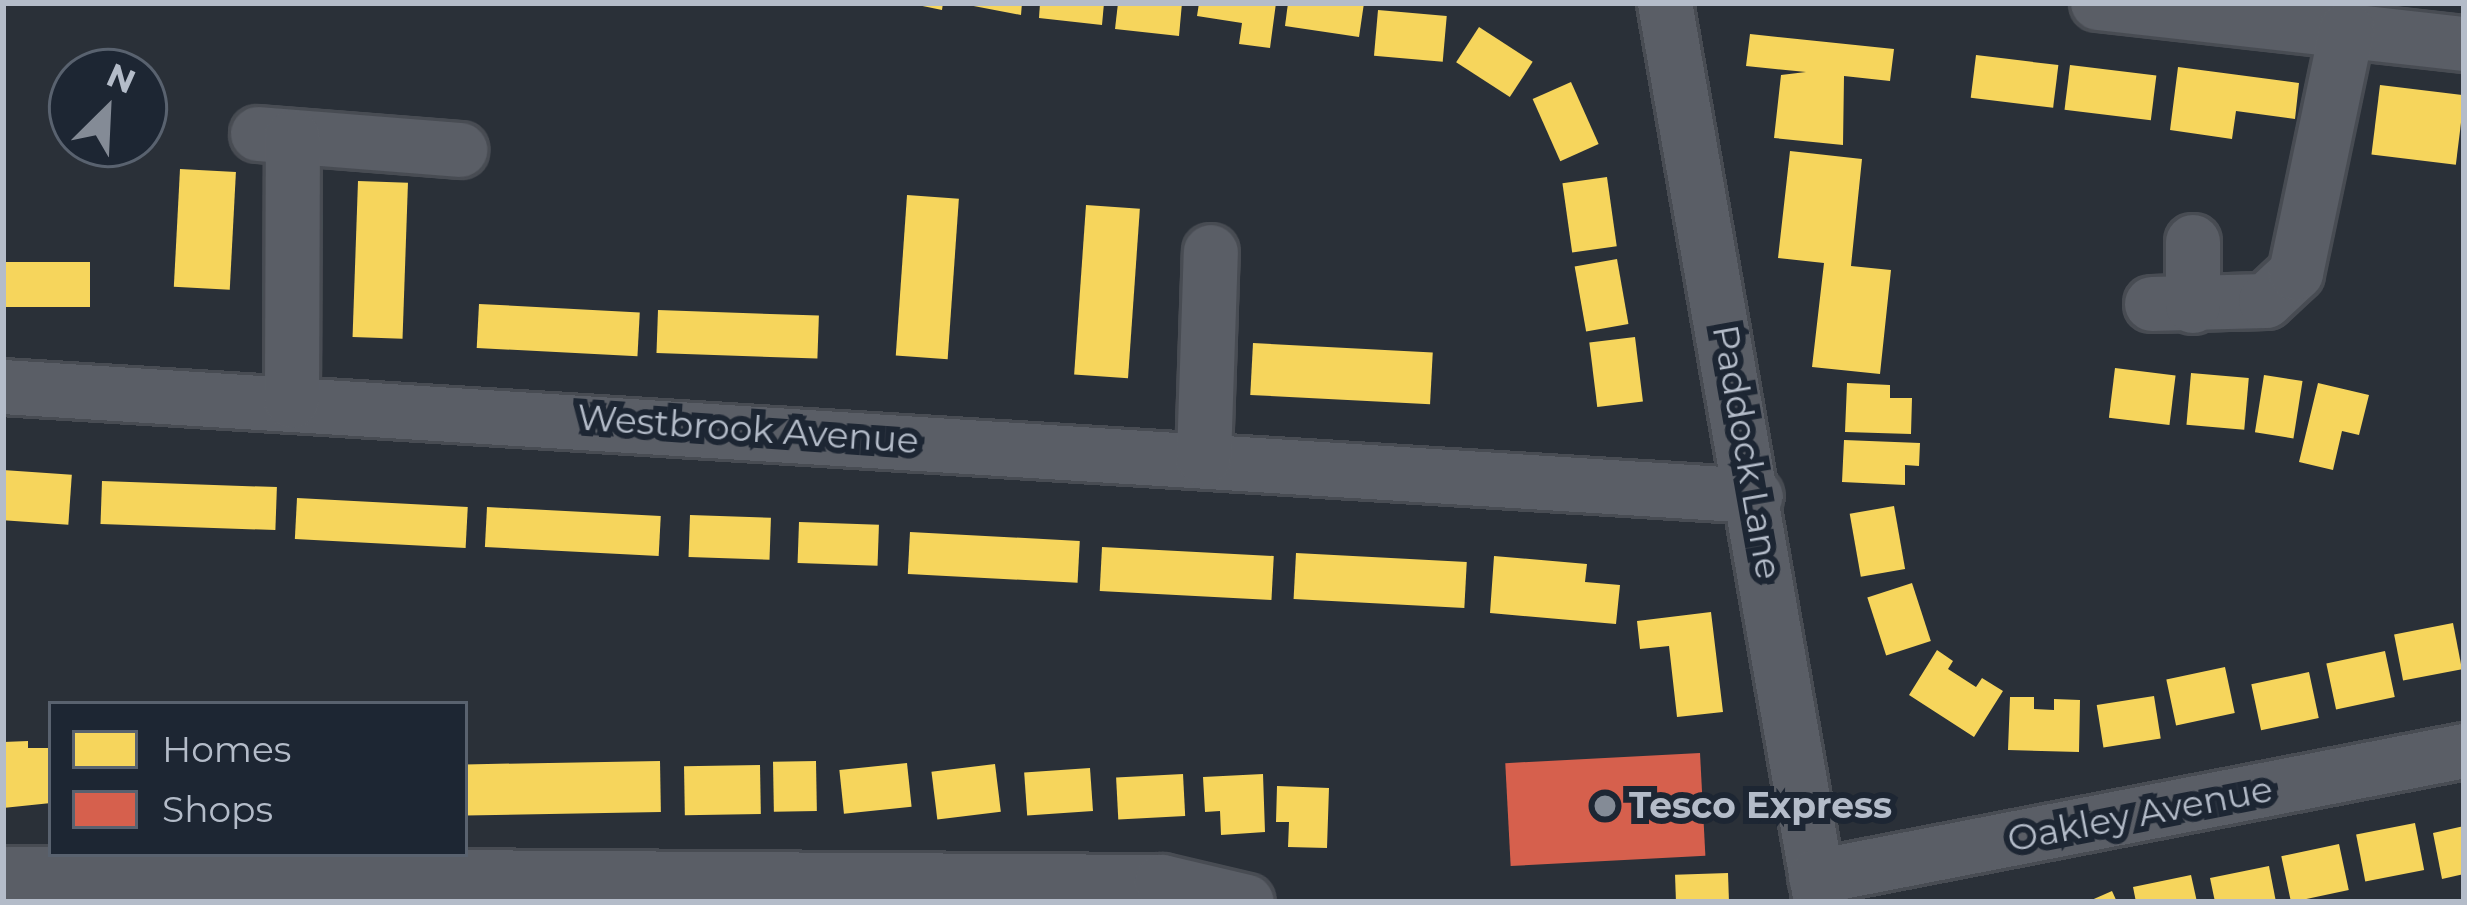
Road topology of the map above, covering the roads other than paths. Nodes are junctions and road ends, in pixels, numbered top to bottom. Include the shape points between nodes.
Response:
1 (1665, 3) edge
2 (2098, 3) edge
3 (2348, 29) junction
4 (2464, 44) edge
5 (460, 150) dead end
6 (2193, 242) dead end
7 (1211, 252) dead end
8 (3, 387) edge
9 (292, 401) junction
10 (1204, 458) junction
11 (1756, 496) junction
12 (2464, 751) edge
13 (1819, 889) edge
14 (1162, 892) edge
15 (813, 894) edge
16 (960, 894) edge
17 (13, 902) edge
18 (1247, 902) edge

1 - 11 street, Paddock Lane
2 - 3 street
3 - 4 street
3 - 6 street via 2296,273 2266,302 2172,305
5 - 9 street via 274,135
7 - 10 street
8 - 9 street, Westbrook Avenue
9 - 10 street, Westbrook Avenue
10 - 11 street, Westbrook Avenue
11 - 13 street, Paddock Lane
12 - 13 street, Oakley Avenue
14 - 16 street
14 - 18 street
15 - 16 street
15 - 17 street via 11,874

